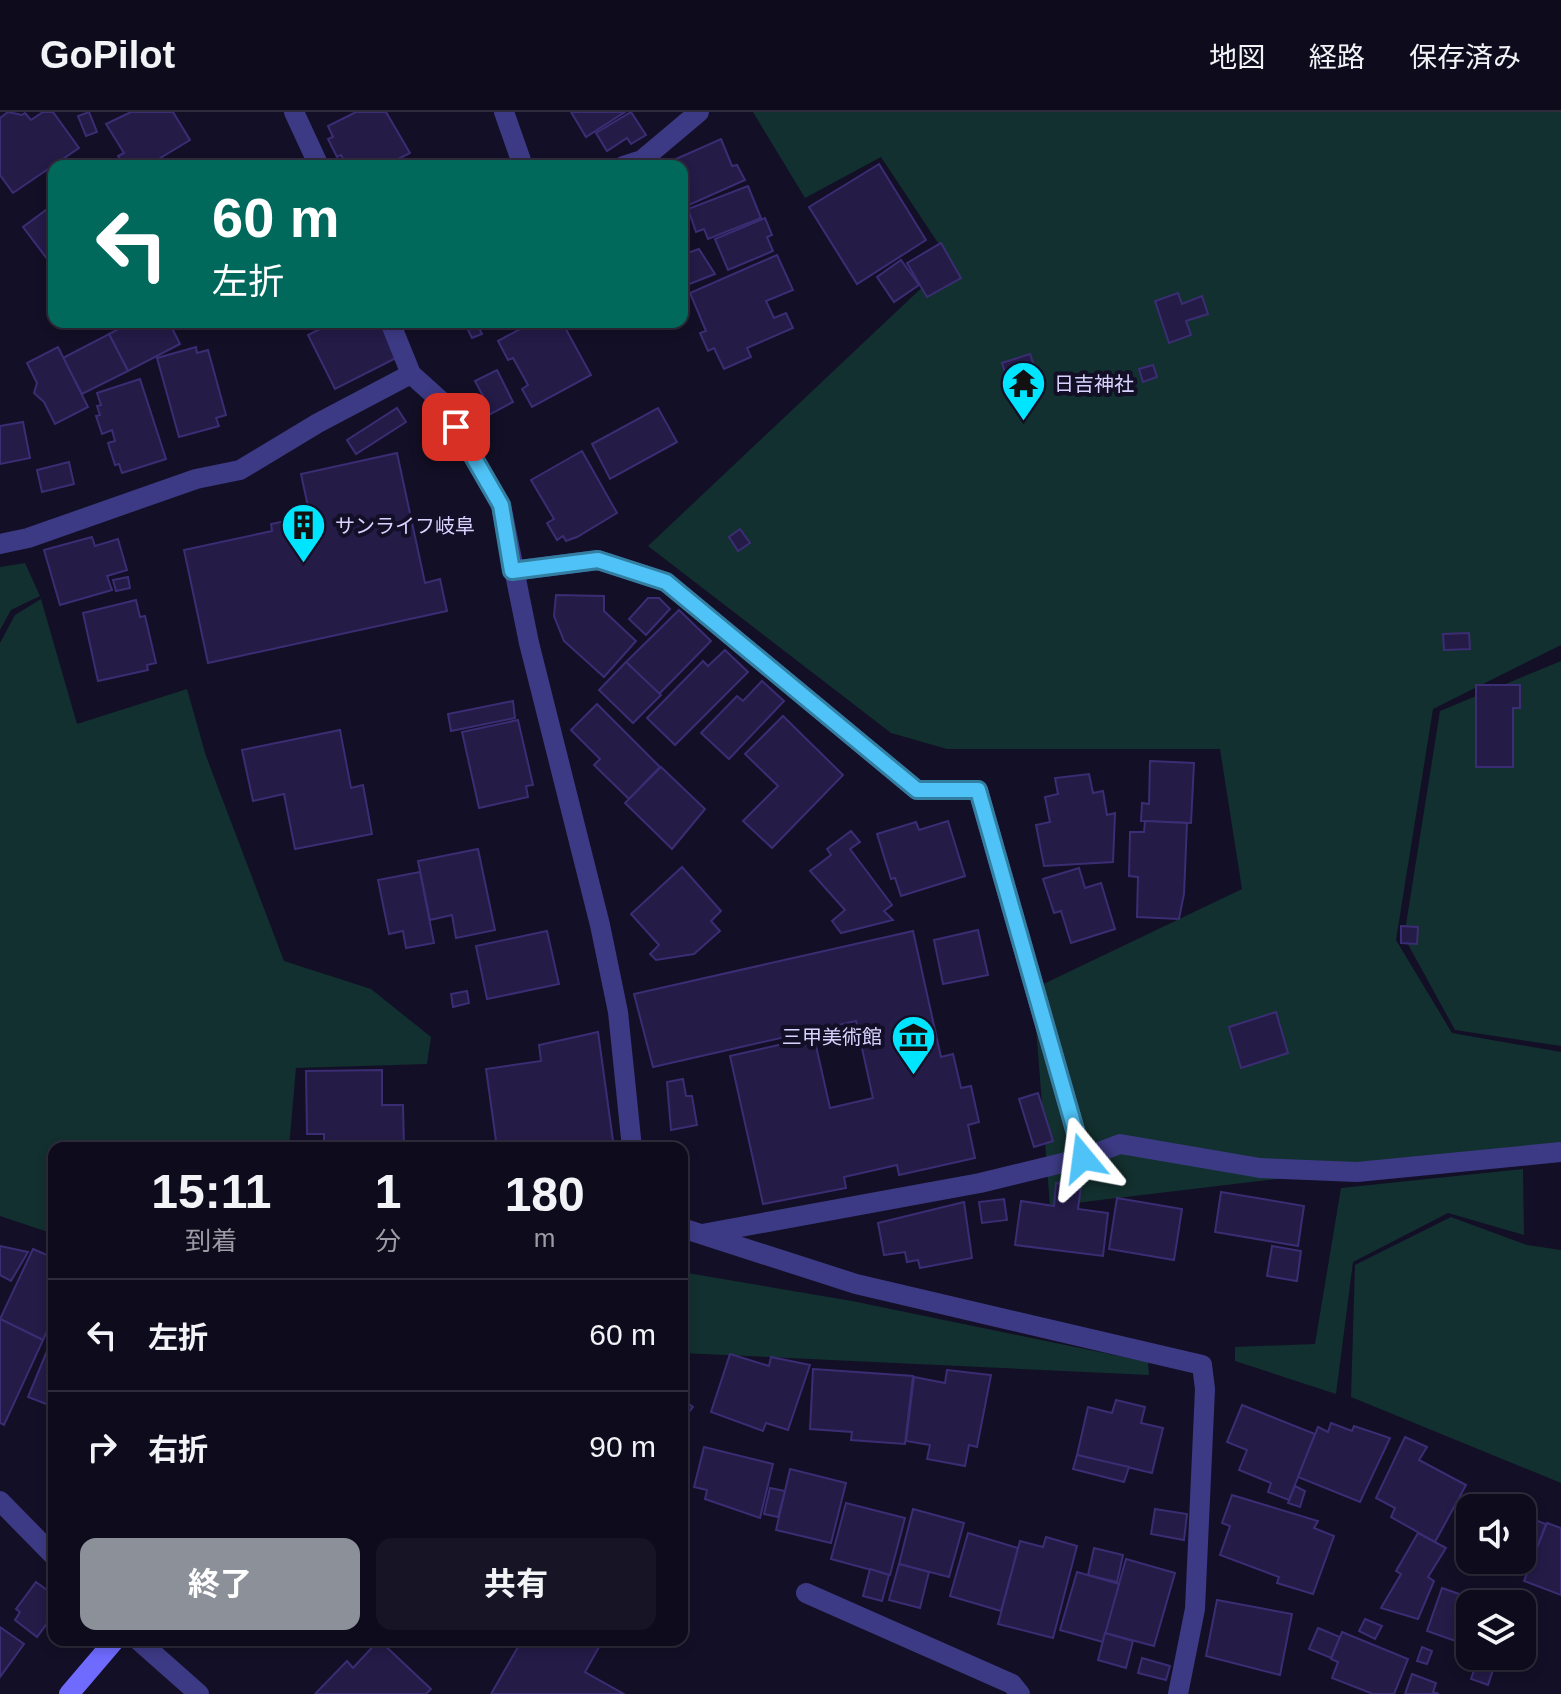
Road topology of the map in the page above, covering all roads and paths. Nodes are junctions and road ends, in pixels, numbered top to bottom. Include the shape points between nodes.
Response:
1 (294, 112) edge
2 (504, 112) edge
3 (699, 112) edge
4 (316, 160) edge
5 (521, 160) edge
6 (642, 160) edge
7 (392, 328) edge
8 (411, 374) junction
9 (0, 544) edge
10 (512, 571) junction
11 (631, 1142) edge
12 (1561, 1152) edge
13 (1083, 1158) junction
14 (692, 1231) edge
15 (0, 1501) edge
16 (48, 1550) edge
17 (806, 1593) dead end
18 (110, 1646) edge
19 (145, 1646) edge
20 (69, 1694) edge
21 (199, 1694) edge
22 (1020, 1694) edge
23 (1178, 1694) edge

1 - 4 street
2 - 5 street
3 - 6 street
7 - 8 street
8 - 9 street via 240,470 196,479
8 - 10 street via 441,401 501,505
10 - 11 street via 600,925 618,1012
10 - 13 street via 598,560 666,582 917,790 978,790
12 - 13 street via 1357,1172 1260,1168 1120,1144
13 - 14 street via 980,1183
14 - 23 street via 856,1284 1202,1365 1195,1609
15 - 16 street
17 - 22 street via 1012,1684
18 - 20 street
19 - 21 street

